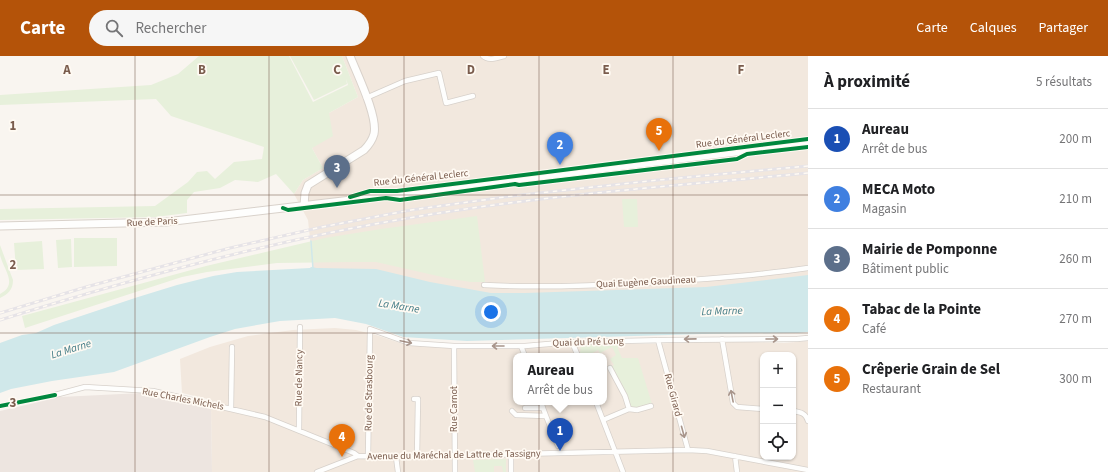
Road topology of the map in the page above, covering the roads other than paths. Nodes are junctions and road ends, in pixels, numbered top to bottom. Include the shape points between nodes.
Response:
1 (350, 56) edge
2 (483, 56) edge
3 (504, 56) edge
4 (473, 96) dead end
5 (366, 98) junction
6 (808, 143) edge
7 (304, 205) junction
8 (0, 226) edge
9 (808, 268) edge
10 (484, 285) dead end
11 (300, 327) dead end
12 (370, 329) joint
13 (808, 338) edge
14 (722, 339) junction
15 (658, 340) junction
16 (572, 342) junction
17 (454, 346) junction
18 (521, 346) junction
19 (232, 347) dead end
20 (524, 353) edge
21 (577, 353) edge
22 (610, 368) dead end
23 (55, 395) dead end
24 (414, 399) dead end
25 (542, 405) edge
26 (597, 405) edge
27 (651, 406) dead end
28 (525, 408) dead end
29 (543, 408) junction
30 (230, 409) junction
31 (629, 409) junction
32 (760, 409) edge
33 (512, 411) dead end
34 (796, 413) edge
35 (546, 416) junction
36 (602, 420) junction
37 (808, 421) edge
38 (299, 430) junction
39 (558, 446) dead end
40 (688, 450) junction
41 (616, 453) junction
42 (511, 455) junction
43 (358, 456) junction
44 (455, 456) junction
45 (735, 456) junction
46 (368, 457) junction
47 (396, 457) junction
48 (417, 457) junction
49 (808, 470) edge
50 (317, 472) edge
51 (398, 472) edge
52 (455, 472) edge
53 (511, 472) edge
54 (623, 472) edge
55 (737, 472) edge

1 - 5 main road
2 - 3 street via 489,59
4 - 5 street via 446,103 438,73 405,81
5 - 7 main road via 374,126 369,145 308,185
6 - 7 main road, Rue du Général Leclerc
7 - 8 main road, Rue de Paris via 166,222
9 - 10 street, Quai Eugène Gaudineau via 758,275 657,282 553,287
11 - 38 street, Rue de Nancy
12 -> 17 street, Quai du Pré Long via 409,343
12 - 46 street, Rue de Strasbourg
14 -> 13 street, Quai du Pré Long
14 -> 15 street, Quai du Pré Long
32 -> 14 street via 737,406 733,403
15 - 16 street, Quai du Pré Long
15 -> 40 street, Rue Girard
16 - 18 street, Quai du Pré Long
16 - 21 street
18 -> 17 street, Quai du Pré Long
17 - 44 street, Rue Carnot
18 - 20 street
19 - 30 street
22 - 31 street
23 - 30 street, Rue Charles Michels via 85,387 153,391
24 - 48 street via 418,399
25 - 29 street
26 - 36 street
27 - 31 street via 637,410
28 - 29 street
29 - 35 street
30 - 38 street, Rue Charles Michels via 264,417
31 - 36 street
33 - 35 street via 516,415
34 - 37 street via 804,414
35 - 39 street
36 - 41 street
38 - 43 street, Rue Charles Michels
40 - 41 street, Avenue du Maréchal de Lattre de Tassigny
40 - 45 street, Avenue du Maréchal de Lattre de Tassigny
41 - 42 street, Avenue du Maréchal de Lattre de Tassigny
41 - 54 street
42 - 44 street, Avenue du Maréchal de Lattre de Tassigny
42 - 53 street
43 - 46 street, Avenue du Maréchal de Lattre de Tassigny
43 - 50 street, Avenue du Maréchal de Lattre de Tassigny
44 - 48 street, Avenue du Maréchal de Lattre de Tassigny
44 - 52 street, Rue Carnot
45 - 49 street, Avenue du Maréchal de Lattre de Tassigny
45 - 55 street
46 - 47 street, Avenue du Maréchal de Lattre de Tassigny
47 - 48 street, Avenue du Maréchal de Lattre de Tassigny
47 - 51 street

